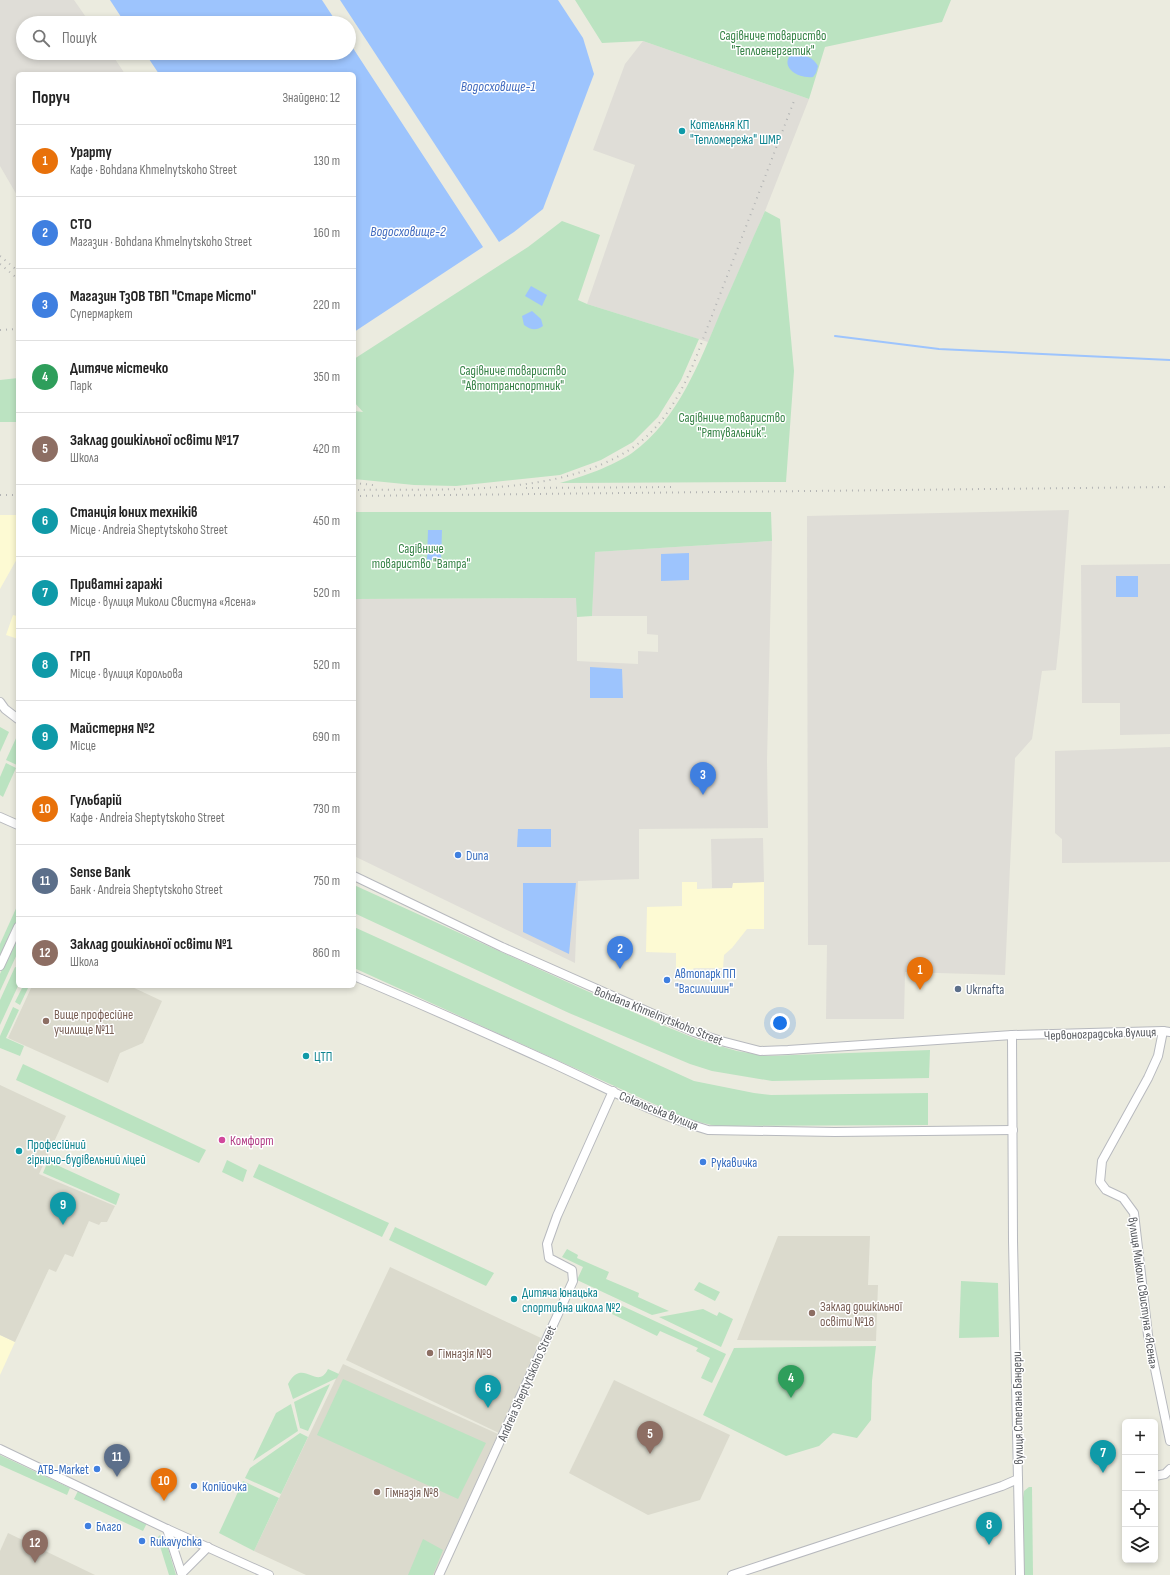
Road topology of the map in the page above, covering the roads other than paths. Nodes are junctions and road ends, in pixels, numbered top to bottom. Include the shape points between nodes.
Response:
1 (0, 702) edge
2 (16, 717) edge
3 (0, 817) edge
4 (16, 824) edge
5 (356, 877) edge
6 (16, 931) edge
7 (0, 966) edge
8 (356, 977) edge
9 (1167, 1031) edge
10 (1012, 1035) junction
11 (1029, 1035) joint
12 (613, 1091) junction
13 (1013, 1130) junction
14 (1170, 1441) edge
15 (0, 1449) edge
16 (1170, 1469) edge
17 (1158, 1475) edge
18 (1018, 1479) junction
19 (167, 1529) junction
20 (208, 1547) junction
21 (182, 1574) edge
22 (269, 1575) edge
23 (439, 1575) edge
24 (732, 1575) edge
25 (1020, 1575) edge

1 - 2 street
3 - 4 street
5 - 10 street, Bohdana Khmelnytskoho Street via 496,944 694,1032 760,1051
6 - 7 street
8 - 12 street, Сокальська вулиця
9 - 11 street, Червоноградська вулиця
9 - 14 street, вулиця Миколи Свистуна «Ясена» via 1148,1078 1102,1162 1100,1182 1106,1190 1123,1198 1134,1213 1148,1335
10 - 11 street, Bohdana Khmelnytskoho Street
10 - 13 street, вулиця Степана Бандери
12 - 13 street, Сокальська вулиця via 708,1130
12 - 23 street, Andreia Sheptytskoho Street via 547,1244 548,1258 572,1270 573,1281
13 - 18 street, вулиця Степана Бандери
15 - 19 street
16 - 17 street via 1165,1474
18 - 24 street, вулиця Степана Бандери
18 - 25 street
19 - 20 street
19 - 21 street
20 - 21 street
20 - 22 street

